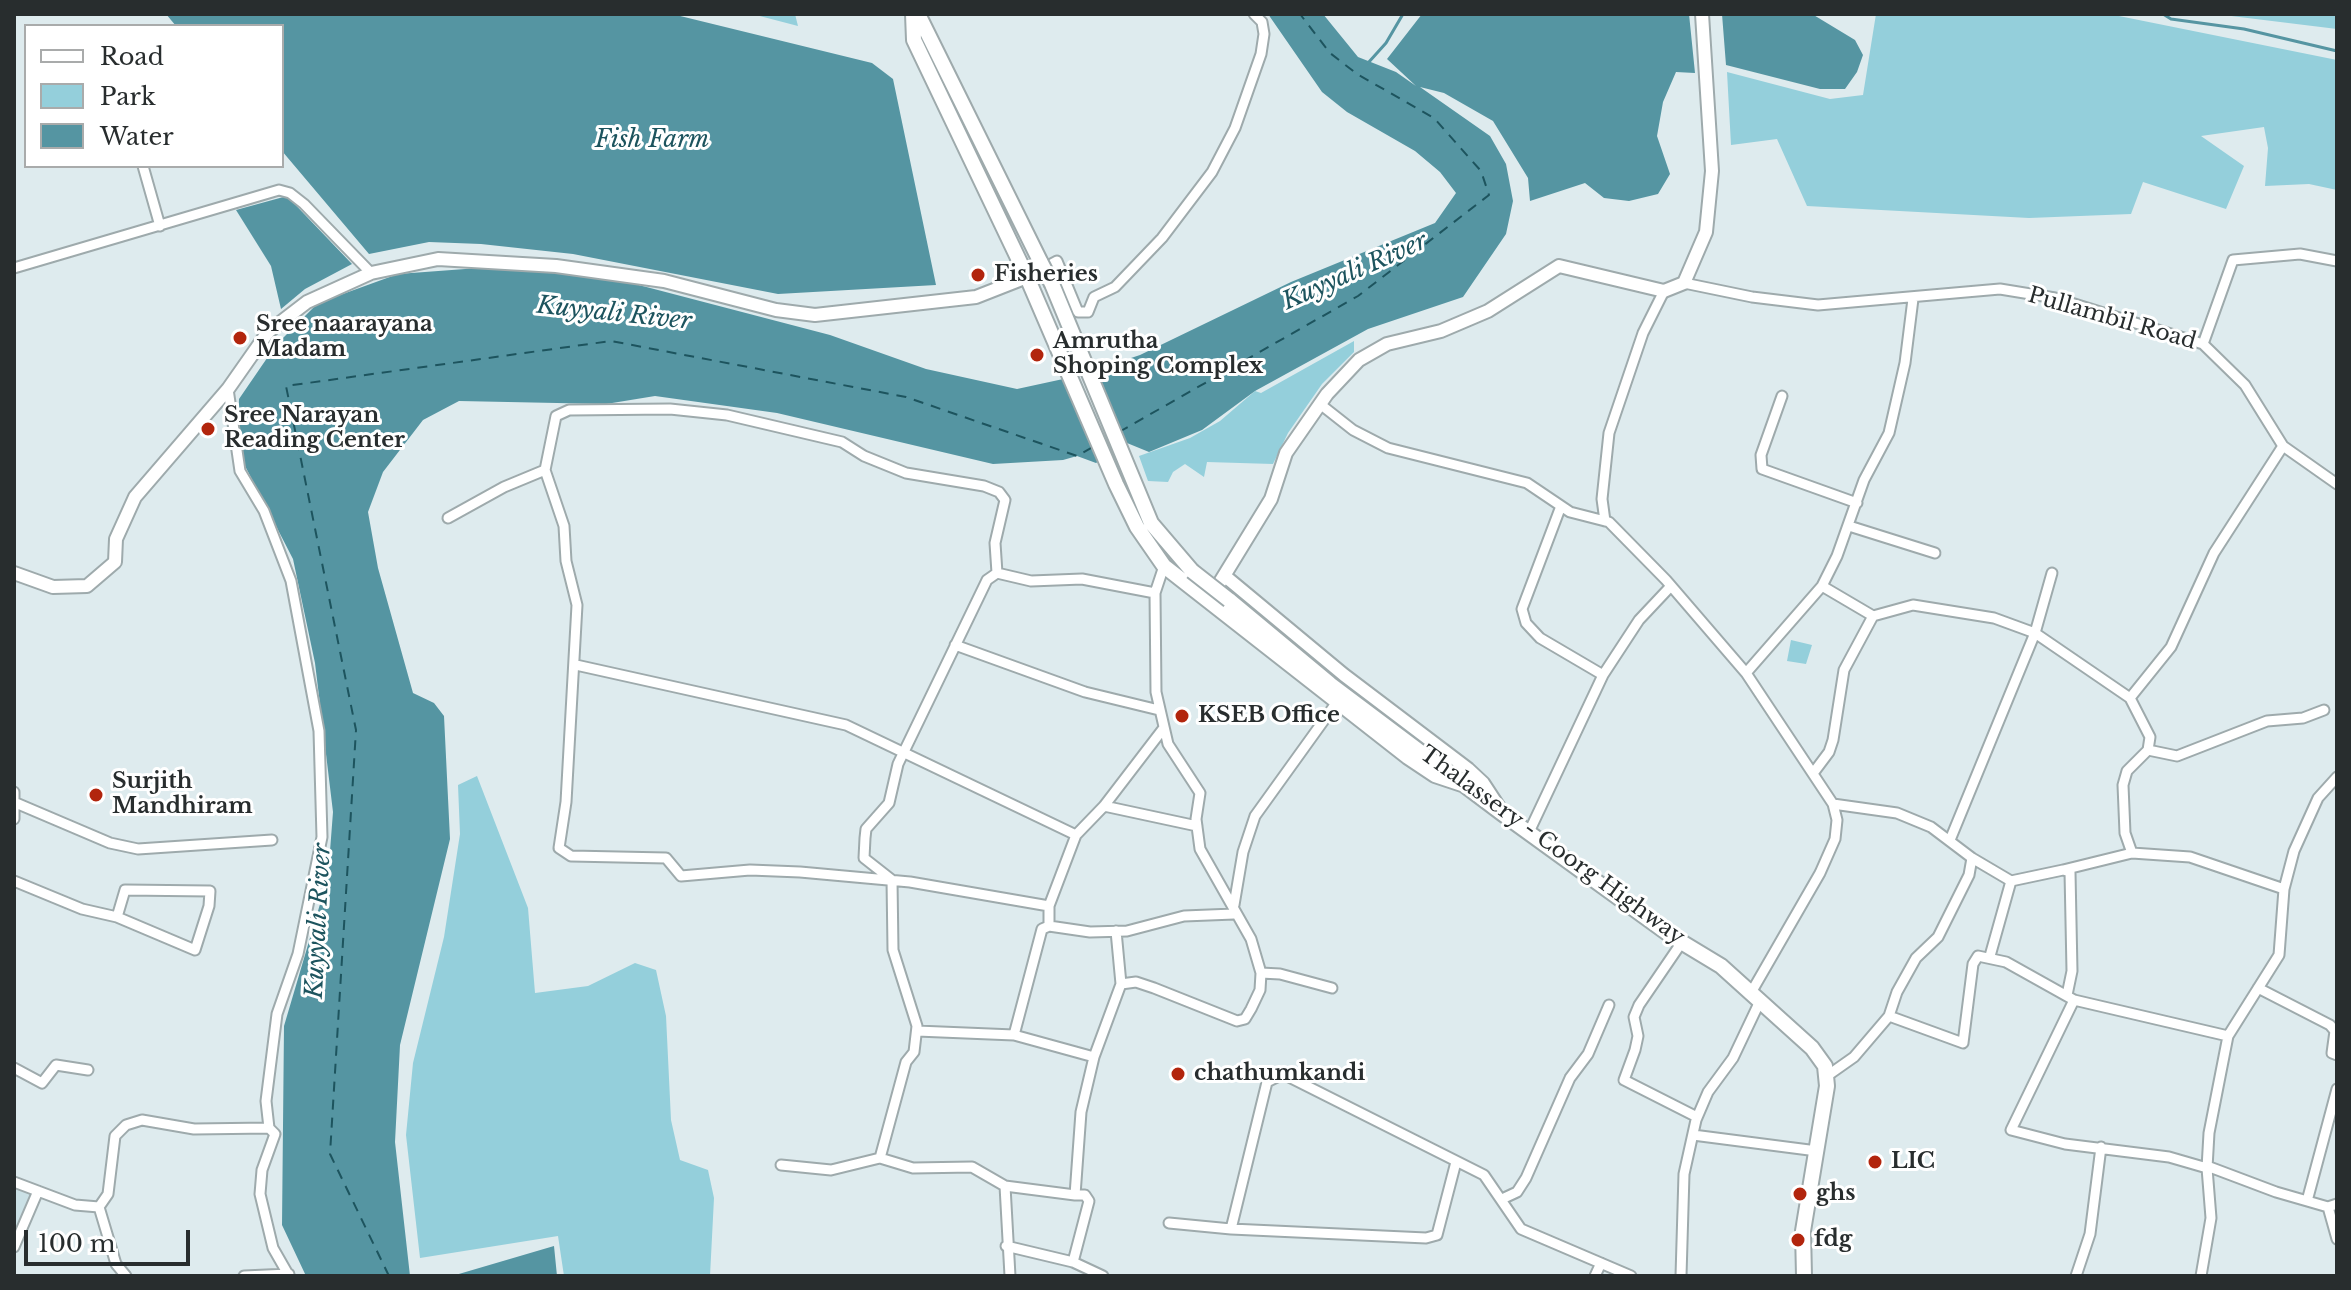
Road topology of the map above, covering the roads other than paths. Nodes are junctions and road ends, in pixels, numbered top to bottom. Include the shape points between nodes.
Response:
1 (916, 14) edge
2 (1254, 14) edge
3 (1702, 14) edge
4 (144, 168) edge
5 (160, 226) junction
6 (2337, 261) edge
7 (14, 268) edge
8 (371, 273) junction
9 (1027, 277) junction
10 (1684, 283) junction
11 (1664, 291) junction
12 (1913, 299) junction
13 (2203, 344) junction
14 (228, 389) junction
15 (1782, 396) dead end
16 (1320, 404) junction
17 (2283, 446) junction
18 (545, 470) junction
19 (2337, 484) edge
20 (1857, 503) junction
21 (1561, 506) junction
22 (448, 518) dead end
23 (1605, 521) junction
24 (1849, 526) junction
25 (1935, 553) dead end
26 (1164, 566) junction
27 (14, 573) edge
28 (997, 573) junction
29 (2052, 573) dead end
30 (1226, 577) junction
31 (1671, 586) junction
32 (1822, 586) junction
33 (1155, 593) junction
34 (1207, 603) junction
35 (1873, 616) junction
36 (2035, 633) junction
37 (955, 645) junction
38 (576, 665) junction
39 (1746, 673) junction
40 (1603, 675) junction
41 (2130, 698) junction
42 (1337, 702) junction
43 (1159, 710) junction
44 (2324, 710) dead end
45 (1163, 729) junction
46 (2148, 750) junction
47 (903, 753) junction
48 (1814, 772) junction
49 (2337, 777) edge
50 (1465, 785) junction
51 (14, 792) edge
52 (16, 803) junction
53 (1833, 804) junction
54 (1104, 806) junction
55 (1503, 814) junction
56 (14, 819) edge
57 (1197, 826) junction
58 (1529, 832) junction
59 (1076, 835) junction
60 (272, 840) dead end
61 (1950, 840) junction
62 (2132, 853) junction
63 (1972, 858) junction
64 (2063, 870) junction
65 (892, 880) junction
66 (14, 881) edge
67 (2011, 881) junction
68 (2284, 889) junction
69 (1049, 906) junction
70 (1234, 910) junction
71 (117, 917) junction
72 (1049, 926) junction
73 (1116, 931) junction
74 (1682, 942) junction
75 (1990, 956) junction
76 (1261, 973) junction
77 (1121, 984) junction
78 (1332, 988) dead end
79 (2258, 988) junction
80 (1756, 995) junction
81 (2070, 998) junction
82 (1609, 1005) dead end
83 (1889, 1016) junction
84 (917, 1031) junction
85 (1014, 1035) junction
86 (2228, 1036) junction
87 (2337, 1055) edge
88 (1094, 1057) junction
89 (14, 1068) edge
90 (88, 1070) dead end
91 (1827, 1076) junction
92 (2337, 1089) edge
93 (1697, 1117) junction
94 (269, 1128) junction
95 (1693, 1135) junction
96 (2101, 1147) junction
97 (1817, 1151) junction
98 (880, 1158) junction
99 (1456, 1162) junction
100 (781, 1165) dead end
101 (2207, 1167) junction
102 (14, 1182) edge
103 (1005, 1186) junction
104 (38, 1191) junction
105 (1075, 1195) junction
106 (1502, 1199) junction
107 (2307, 1201) junction
108 (2332, 1206) edge
109 (99, 1207) junction
110 (1169, 1223) dead end
111 (1231, 1229) junction
112 (2337, 1239) edge
113 (1006, 1246) junction
114 (14, 1247) edge
115 (1073, 1262) junction
116 (1601, 1263) junction
117 (289, 1275) edge
118 (126, 1276) edge
119 (244, 1276) edge
120 (1010, 1276) edge
121 (1103, 1276) edge
122 (1595, 1276) edge
123 (1631, 1276) edge
124 (1681, 1276) edge
125 (1804, 1276) edge
126 (2076, 1276) edge
127 (2201, 1276) edge

1 - 9 main road via 914,40
1 - 50 main road, Thalassery - Coorg Highway, bridge via 1052,284 1151,523 1192,571
2 - 9 street via 1262,22 1261,54 1235,128 1212,172 1162,238 1115,287 1094,297 1088,312 1078,312 1057,261
3 - 10 street via 1712,171 1706,232
4 - 5 street
5 - 7 street
5 - 8 street via 279,190 304,204
6 - 13 street via 2300,254 2233,260
8 - 9 street via 438,259 556,266 664,281 815,315 976,297
8 - 14 street via 286,315
9 - 26 main road via 1137,527
10 - 11 street
10 - 12 street, Pullambil Road via 1818,305
11 - 16 street via 1559,266 1488,311 1441,331 1387,344 1359,360
11 - 23 street via 1643,333 1609,433
12 - 13 street, Pullambil Road via 2000,289 2055,298
12 - 20 street via 1889,433
13 - 17 street, Pullambil Road via 2245,385
14 - 27 street via 135,497 116,539 115,562 87,586 53,587
14 - 94 street via 240,471 264,511 291,581 319,731 322,837 298,954 277,1014 268,1072
15 - 20 street via 1761,455 1762,469
16 - 21 street via 1367,439 1527,483
16 - 30 street via 1286,453 1271,499
17 - 19 street, Pullambil Road
17 - 41 street via 2214,553 2171,647
18 - 22 street
18 - 28 street via 552,426 556,416 569,410 670,409 790,428 842,442 906,473 999,492 1005,500 995,543
18 - 38 street via 564,526 577,605
20 - 24 street
21 - 23 street
21 - 40 street via 1522,609 1540,638
23 - 31 street
24 - 25 street
24 - 32 street
26 - 33 street
26 - 34 main road
28 - 33 street via 1031,581 1082,579
28 - 37 street via 987,580
29 - 36 street
30 - 34 street
30 - 55 street via 1468,769
31 - 39 street
31 - 40 street via 1639,620
32 - 35 street
32 - 39 street
33 - 43 street
34 - 42 main road
35 - 36 street via 1913,605 1994,618
35 - 48 street via 1844,670 1833,740
36 - 41 street
36 - 61 street
37 - 43 street via 1085,692
37 - 47 street
38 - 47 street via 846,725
38 - 65 street via 559,848 571,856 666,858 681,876 776,870
39 - 48 street
40 - 58 street
41 - 46 street via 2150,737
42 - 50 main road via 1435,775
42 - 70 street via 1255,816
43 - 45 street
44 - 46 street via 2267,721 2177,756
45 - 54 street
45 - 57 street via 1176,762 1200,793
46 - 62 street via 2127,771 2123,785 2125,833
47 - 59 street
47 - 65 street via 889,803 866,829 865,838 864,858
48 - 53 street
49 - 68 street via 2307,819
50 - 55 main road, Thalassery - Coorg Highway
51 - 52 street
52 - 56 street
52 - 60 street via 110,843 138,849
53 - 61 street via 1897,813
53 - 80 street via 1835,839
54 - 57 street
54 - 59 street
55 - 58 main road, Thalassery - Coorg Highway
57 - 70 street via 1200,849
58 - 74 main road, Thalassery - Coorg Highway
59 - 69 street
61 - 63 street
62 - 64 street
62 - 68 street via 2190,857
63 - 67 street
63 - 83 street via 1938,937 1916,958
64 - 67 street
64 - 81 street via 2070,872
65 - 69 street
65 - 84 street via 893,950 913,1003
66 - 71 street
67 - 75 street
68 - 79 street via 2279,955
69 - 72 street
70 - 73 street
70 - 76 street via 1251,939
71 - 71 street via 195,950 210,891 125,890
72 - 73 street
72 - 85 street via 1042,929
73 - 77 street
74 - 80 main road, Thalassery - Coorg Highway
74 - 93 street via 1639,1005 1634,1017 1638,1036 1624,1080
75 - 81 street
75 - 83 street via 1978,956 1973,964 1963,1043
76 - 77 street via 1251,1009 1237,1021 1136,982
76 - 78 street
77 - 88 street
79 - 86 street
79 - 87 street via 2330,1025 2335,1031 2332,1053
80 - 91 main road, Thalassery - Coorg Highway via 1812,1048
80 - 93 street via 1733,1058
81 - 86 street
81 - 96 street via 2011,1130
82 - 106 street via 1526,1178 1517,1192
83 - 91 street via 1854,1057
84 - 85 street
84 - 98 street
85 - 88 street
86 - 101 street
88 - 105 street via 1081,1112
89 - 90 street via 42,1083 56,1065
91 - 97 main road
92 - 107 street
93 - 95 street
94 - 109 street via 194,1129 142,1120 126,1125 115,1136 108,1194
94 - 117 street via 275,1134 260,1194 273,1248
95 - 97 street
95 - 124 street via 1684,1174
96 - 101 street
96 - 126 street via 2090,1234
97 - 125 main road via 1802,1243
98 - 100 street via 831,1170
98 - 103 street via 913,1168 972,1167
99 - 106 street via 1484,1175
99 - 111 street via 1437,1235
99 - 111 street via 1283,1074 1267,1082
101 - 107 street
101 - 127 street via 2211,1218
102 - 104 street
103 - 105 street
103 - 113 street
104 - 109 street via 75,1205
104 - 114 street
105 - 115 street via 1089,1201
106 - 116 street via 1521,1229
107 - 108 street
108 - 112 street
109 - 118 street via 116,1264
110 - 111 street
113 - 115 street
113 - 120 street
115 - 121 street
116 - 122 street
116 - 123 street
117 - 119 street

